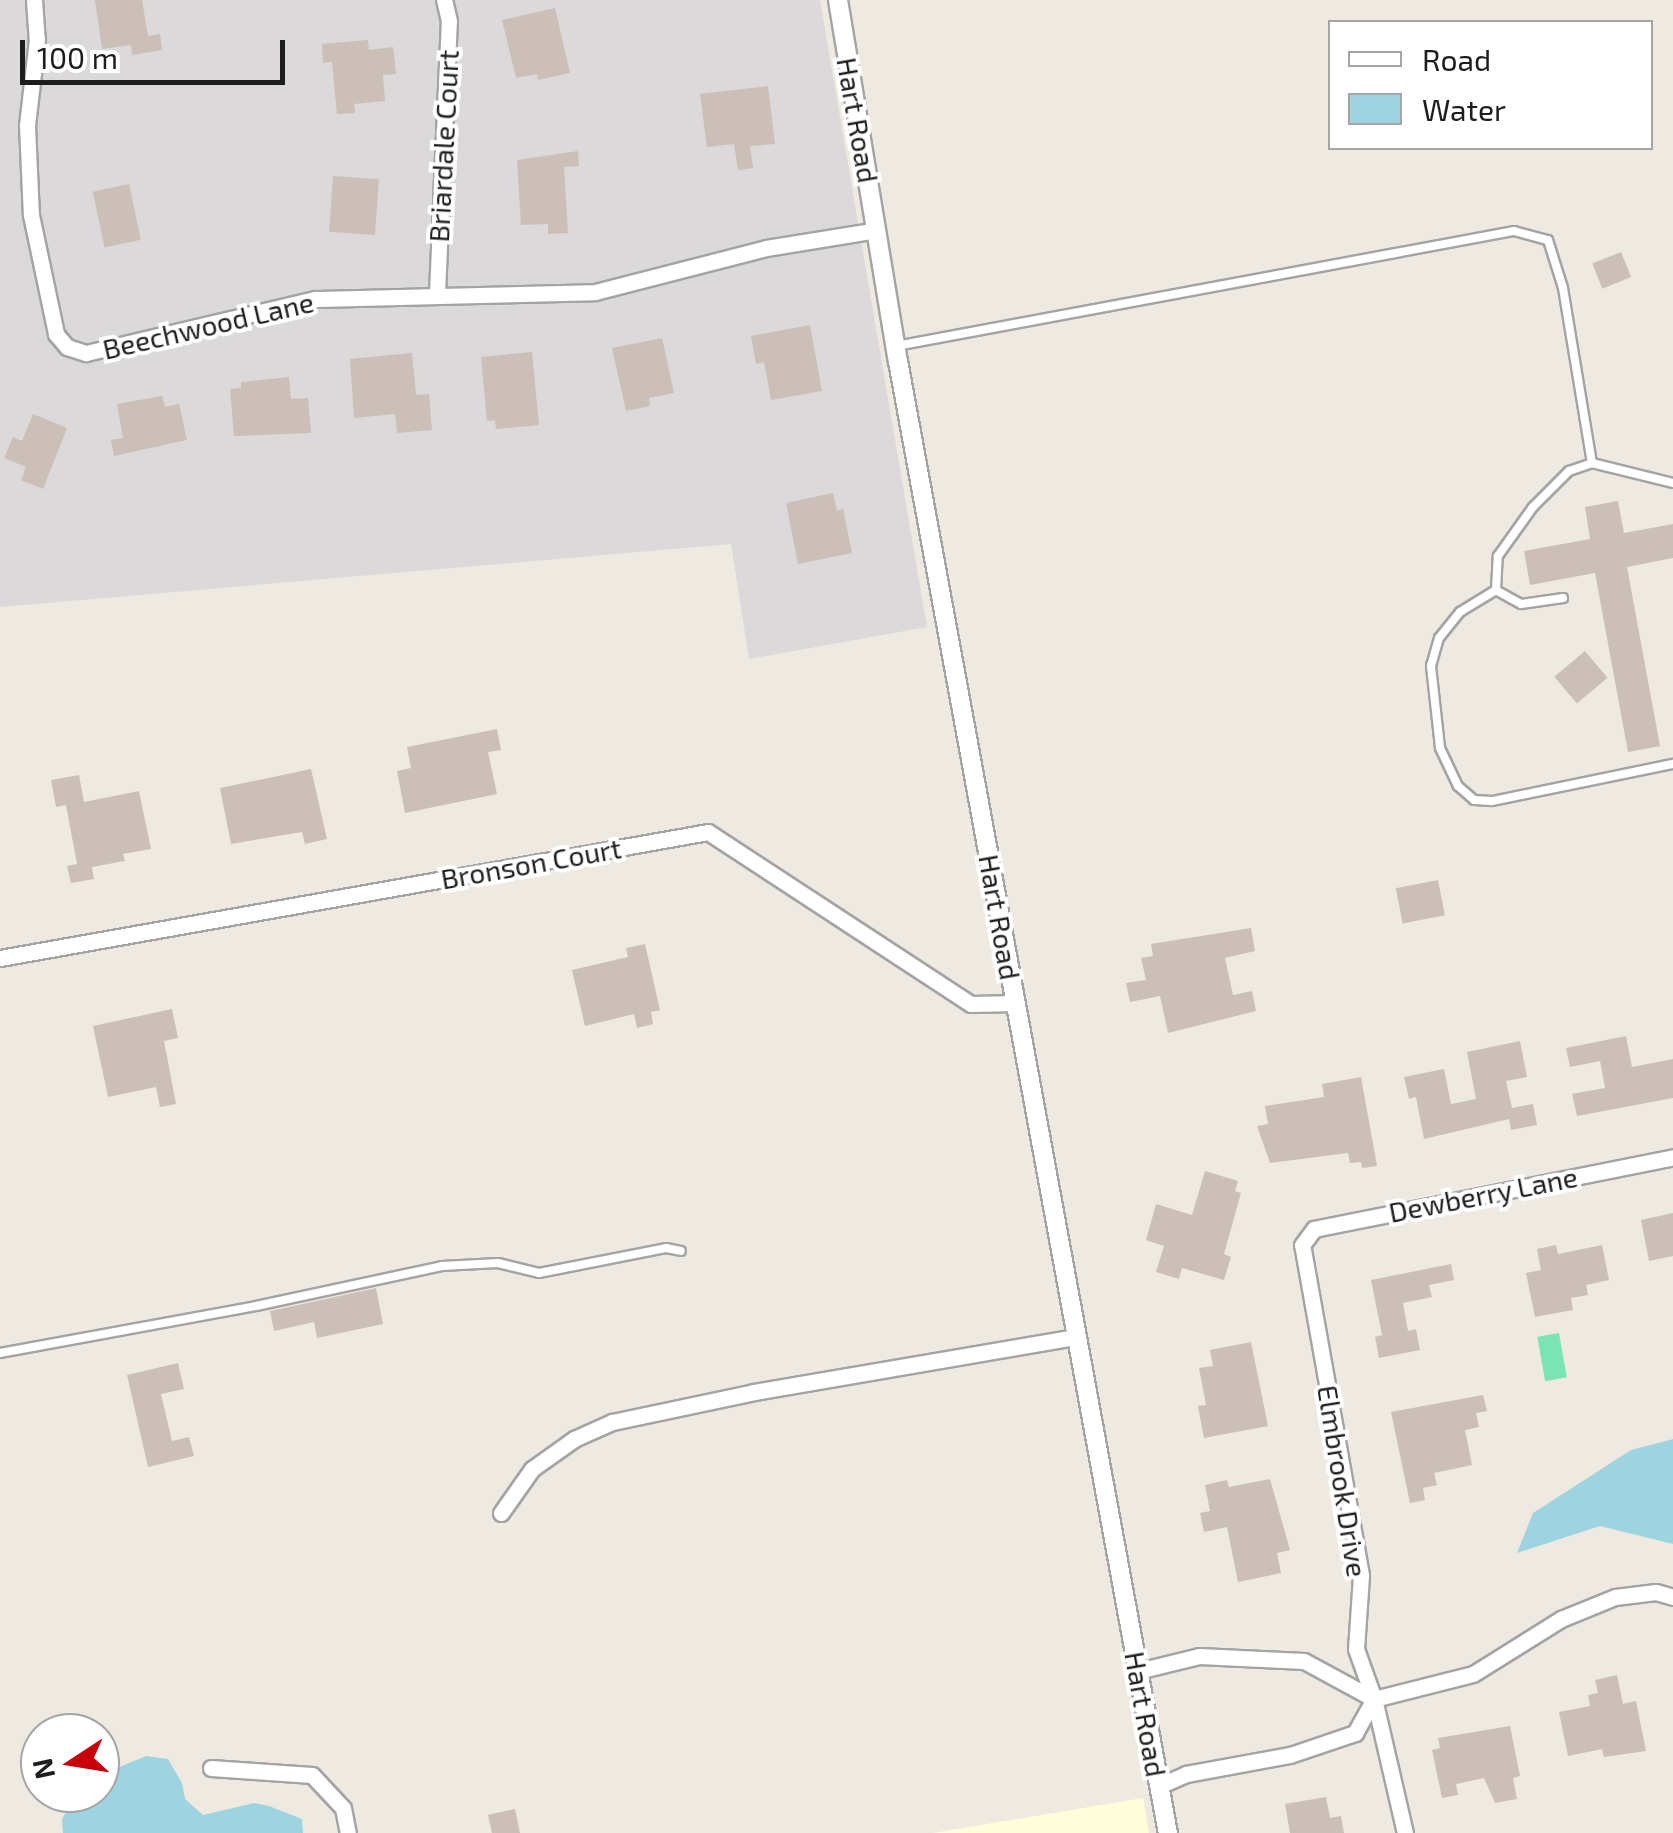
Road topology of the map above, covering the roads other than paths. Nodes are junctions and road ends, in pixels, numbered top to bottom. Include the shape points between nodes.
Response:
1 (34, 0) edge
2 (444, 0) edge
3 (838, 0) edge
4 (876, 230) junction
5 (437, 293) junction
6 (896, 346) junction
7 (1592, 463) junction
8 (1673, 482) edge
9 (1496, 590) junction
10 (1564, 598) dead end
11 (1673, 764) edge
12 (0, 958) edge
13 (1016, 1003) junction
14 (1673, 1157) edge
15 (1302, 1245) joint
16 (681, 1250) dead end
17 (1077, 1336) junction
18 (0, 1353) edge
19 (501, 1513) dead end
20 (1673, 1597) edge
21 (1138, 1671) junction
22 (1374, 1700) junction
23 (210, 1768) dead end
24 (1160, 1786) junction
25 (348, 1833) edge
26 (1168, 1833) edge
27 (1405, 1833) edge

1 - 5 street, Beechwood Lane via 28,182 56,334 67,346 86,353 141,343 315,299
2 - 5 street, Briardale Court via 449,21
3 - 4 street, Hart Road
4 - 5 street, Beechwood Lane via 766,248 596,292
4 - 6 street, Hart Road
6 - 7 lane via 1514,231 1548,240 1564,288
6 - 13 street, Hart Road
7 - 8 lane
7 - 9 lane via 1569,472 1511,532 1498,556
9 - 10 lane via 1521,604
9 - 11 lane via 1460,612 1439,638 1431,666 1440,748 1458,786 1474,800 1492,802
12 - 13 street, Bronson Court via 708,832 970,1004
13 - 17 street, Hart Road
14 - 15 street, Dewberry Lane via 1314,1229
15 - 22 street, Elmbrook Drive via 1362,1575 1356,1649
16 - 18 lane via 539,1273 498,1263 442,1266
17 - 19 street via 612,1422 574,1438 532,1470
17 - 21 street, Hart Road
20 - 22 street via 1615,1597 1561,1620 1473,1674
21 - 22 street via 1199,1656 1304,1660
21 - 24 street, Hart Road
22 - 24 street via 1355,1733
22 - 27 street, Elmbrook Drive
23 - 25 street via 312,1775 343,1808
24 - 26 street, Hart Road

